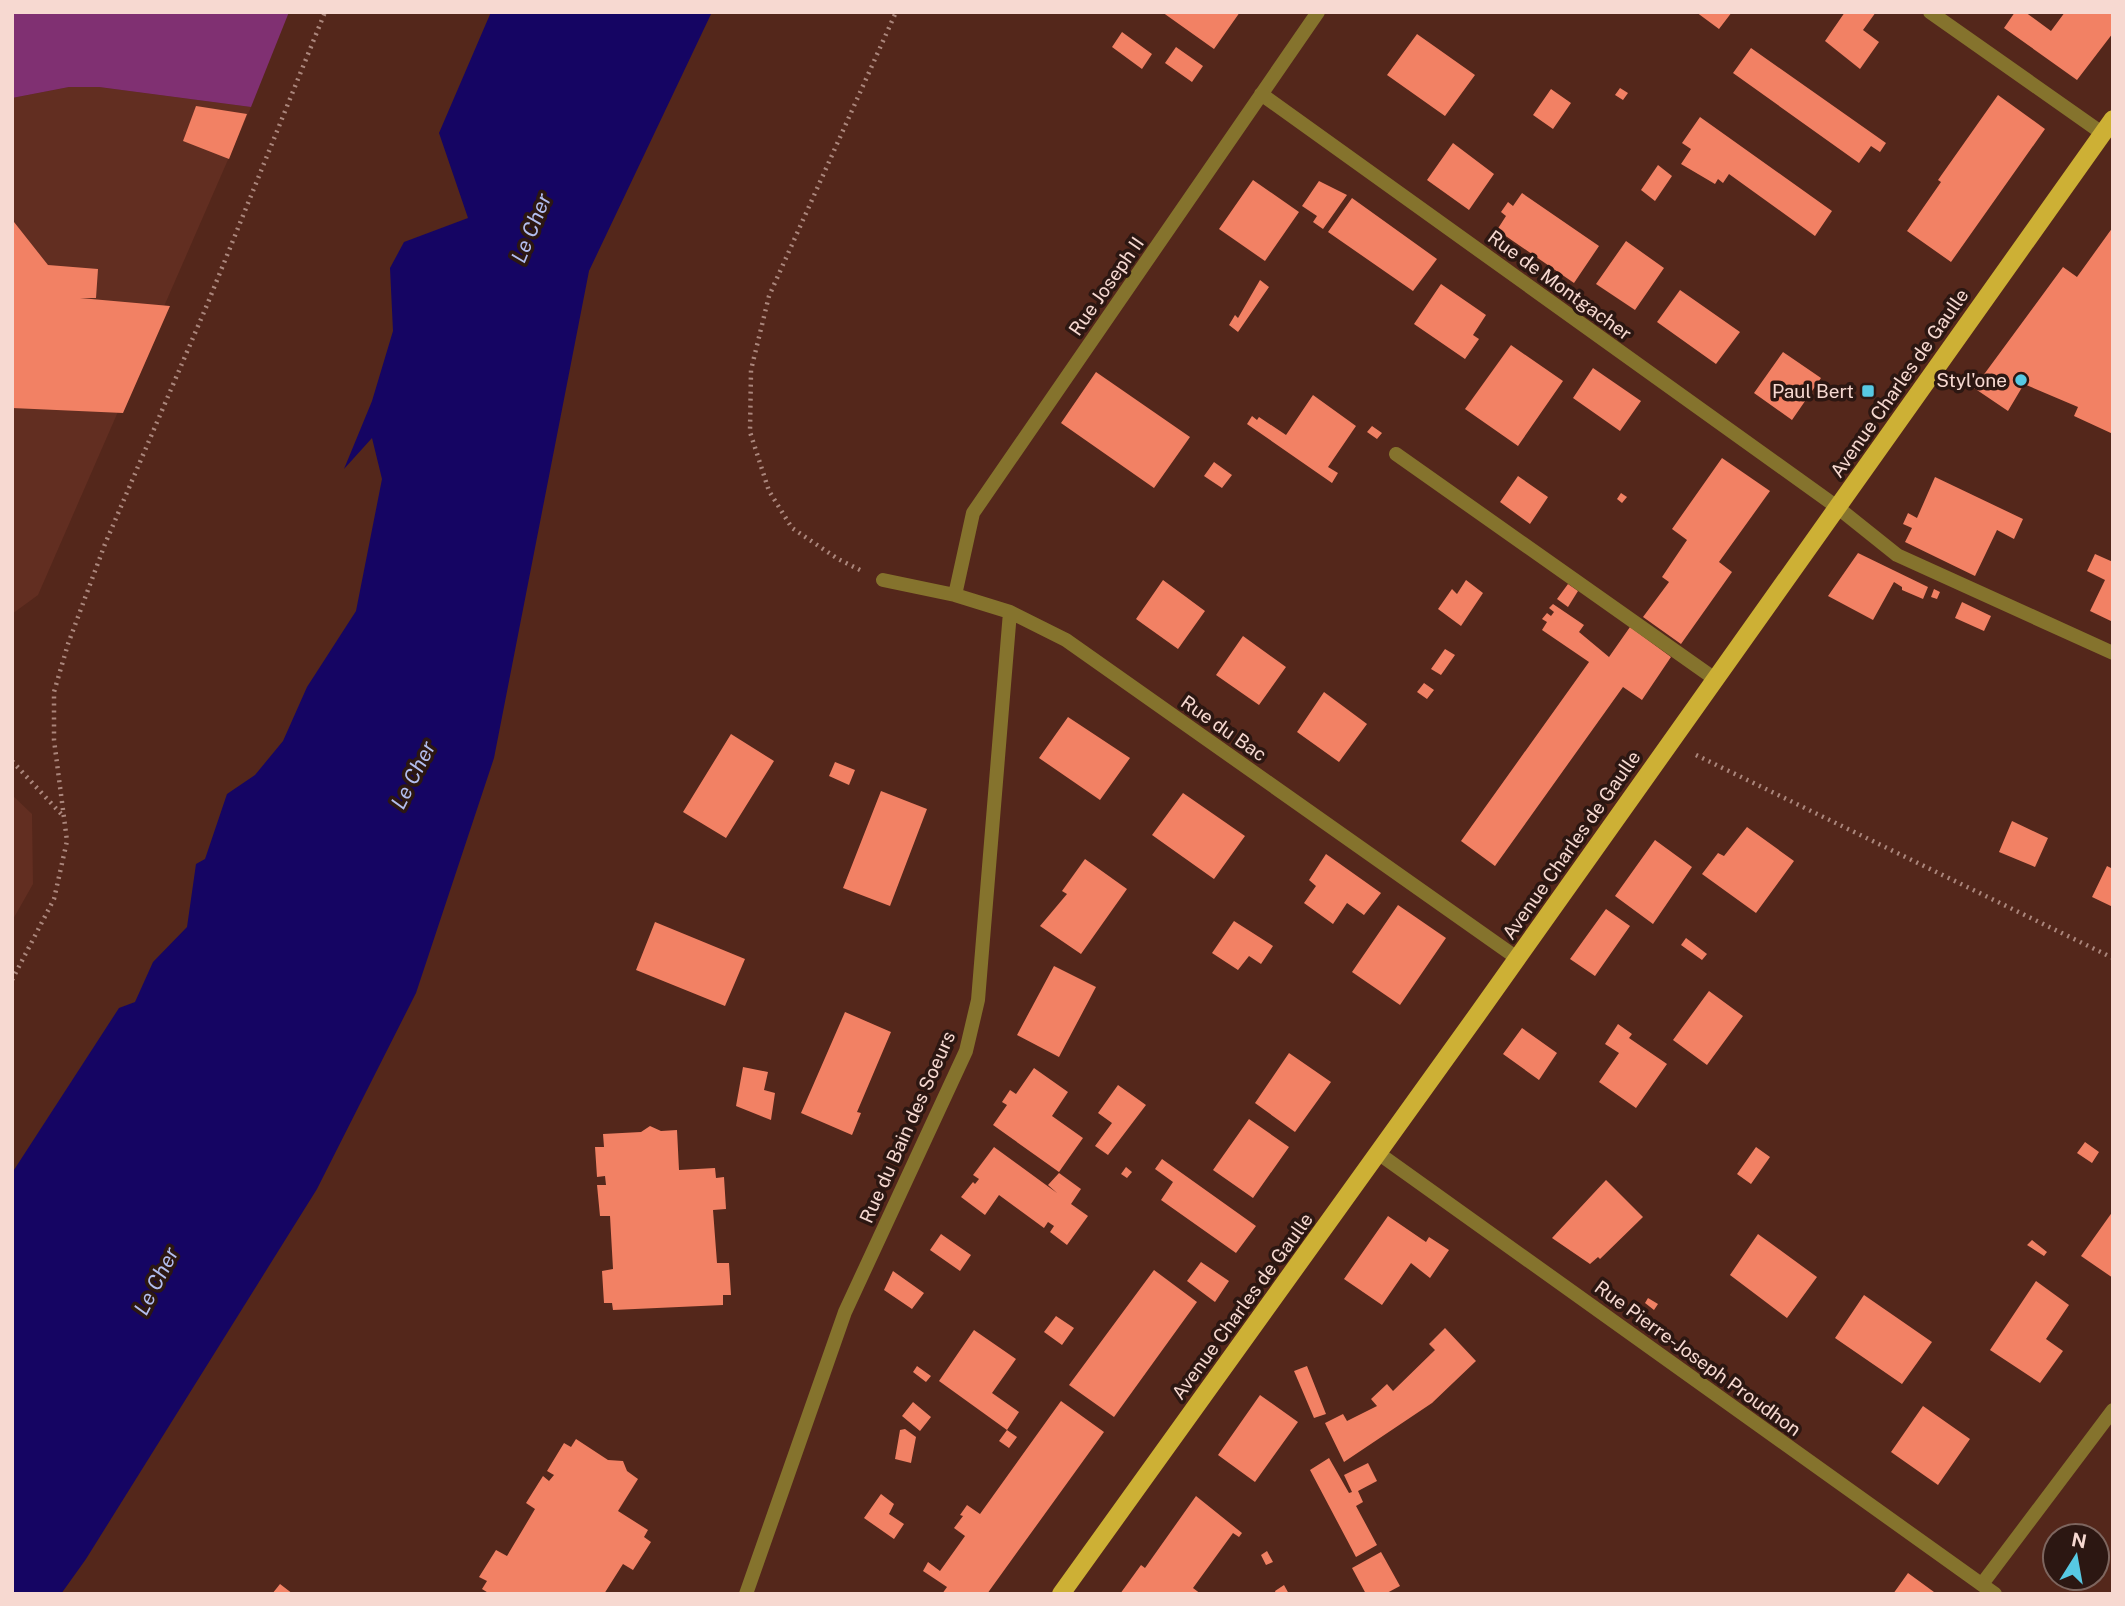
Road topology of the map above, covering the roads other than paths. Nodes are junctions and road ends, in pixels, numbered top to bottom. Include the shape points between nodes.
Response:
1 (1318, 12) edge
2 (1930, 12) edge
3 (1261, 94) junction
4 (2109, 124) edge
5 (1396, 454) dead end
6 (1837, 507) junction
7 (883, 580) road end
8 (955, 595) junction
9 (1010, 612) junction
10 (2113, 653) edge
11 (1715, 679) junction
12 (1517, 958) junction
13 (1378, 1153) junction
14 (2113, 1410) edge
15 (1982, 1584) junction
16 (746, 1594) edge
17 (1061, 1594) edge
18 (1995, 1594) edge

1 - 3 street, Rue Joseph II
2 - 4 street
3 - 6 street, Rue de Montgacher
3 - 8 street, Rue Joseph II via 973,513
4 - 6 main road, Avenue Charles de Gaulle
5 - 11 street
6 - 10 street, Rue de Montgacher via 1897,555
6 - 11 main road, Avenue Charles de Gaulle
7 - 8 street, Rue du Bac
8 - 9 street, Rue du Bac
9 - 12 street, Rue du Bac via 1066,640
9 - 16 street, Rue du Bain des Soeurs via 978,1000 966,1051 845,1312
11 - 12 main road, Avenue Charles de Gaulle
12 - 13 main road, Avenue Charles de Gaulle
13 - 15 street, Rue Pierre-Joseph Proudhon
13 - 17 main road, Avenue Charles de Gaulle
14 - 15 street
15 - 18 street, Rue Pierre-Joseph Proudhon

